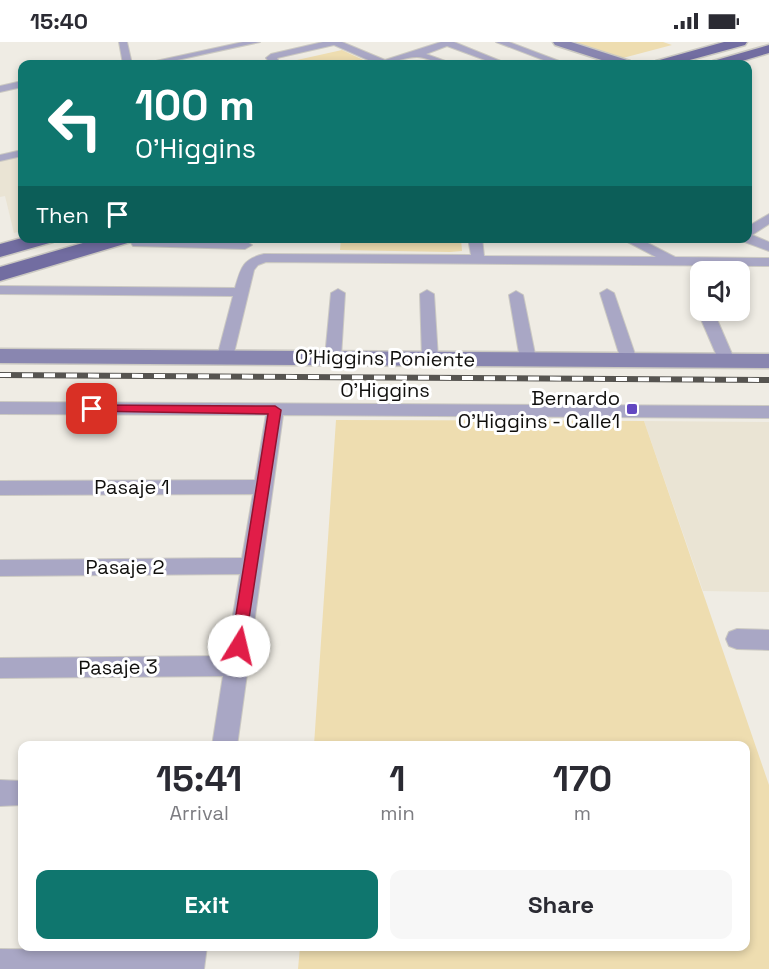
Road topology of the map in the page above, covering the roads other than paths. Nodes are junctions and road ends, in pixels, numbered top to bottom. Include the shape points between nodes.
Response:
1 (123, 42) edge
2 (256, 42) edge
3 (335, 42) edge
4 (500, 42) edge
5 (559, 42) edge
6 (740, 42) edge
7 (448, 43) edge
8 (769, 49) edge
9 (418, 54) junction
10 (127, 60) edge
11 (184, 60) edge
12 (273, 60) edge
13 (373, 60) edge
14 (396, 60) edge
15 (434, 60) edge
16 (493, 60) edge
17 (551, 60) edge
18 (613, 60) edge
19 (675, 60) edge
20 (729, 60) edge
21 (18, 85) edge
22 (0, 89) edge
23 (18, 154) edge
24 (0, 158) edge
25 (769, 218) edge
26 (752, 230) edge
27 (752, 240) edge
28 (27, 243) edge
29 (123, 243) edge
30 (246, 243) edge
31 (476, 243) edge
32 (637, 243) edge
33 (769, 247) edge
34 (0, 250) edge
35 (478, 259) junction
36 (256, 261) junction
37 (675, 261) junction
38 (769, 262) edge
39 (0, 274) edge
40 (0, 290) edge
41 (242, 292) junction
42 (338, 293) dead end
43 (607, 293) dead end
44 (427, 294) dead end
45 (516, 295) dead end
46 (710, 321) edge
47 (0, 356) edge
48 (225, 357) junction
49 (333, 357) junction
50 (430, 358) junction
51 (528, 359) junction
52 (629, 360) junction
53 (727, 361) junction
54 (769, 361) edge
55 (0, 408) edge
56 (275, 410) junction
57 (769, 412) edge
58 (263, 487) junction
59 (0, 488) edge
60 (251, 566) junction
61 (0, 568) edge
62 (737, 639) dead end
63 (769, 640) edge
64 (236, 666) junction
65 (0, 668) edge
66 (225, 741) edge
67 (0, 793) edge
68 (18, 793) edge
69 (190, 960) edge
70 (0, 964) edge

1 - 10 street
2 - 11 street
3 - 12 street via 273,56
3 - 13 street
4 - 17 street
5 - 18 street
6 - 19 main road
7 - 9 street
7 - 16 street
8 - 20 main road
9 - 14 street
9 - 15 street
21 - 22 street
23 - 24 street
25 - 26 street
27 - 33 street
28 - 34 main road
29 - 39 main road
30 - 36 street via 247,254
31 - 35 street
32 - 37 street
35 - 36 street via 274,257
35 - 37 street
36 - 41 street via 248,267
37 - 38 street
40 - 41 street
41 - 48 street
42 - 49 street
43 - 52 street
44 - 50 street
45 - 51 street
46 - 53 street
47 - 48 street, O'Higgins Poniente
48 - 49 street, O'Higgins Poniente
49 - 50 street, O'Higgins Poniente
50 - 51 street, O'Higgins Poniente
51 - 52 street, O'Higgins Poniente
52 - 53 street, O'Higgins Poniente
53 - 54 street, O'Higgins Poniente
55 - 56 street, O'Higgins
56 - 57 street, O'Higgins
56 - 58 street
58 - 59 street, Pasaje 1
58 - 60 street
60 - 61 street, Pasaje 2
60 - 64 street
62 - 63 street
64 - 65 street, Pasaje 3
64 - 66 street
67 - 68 street
69 - 70 street

